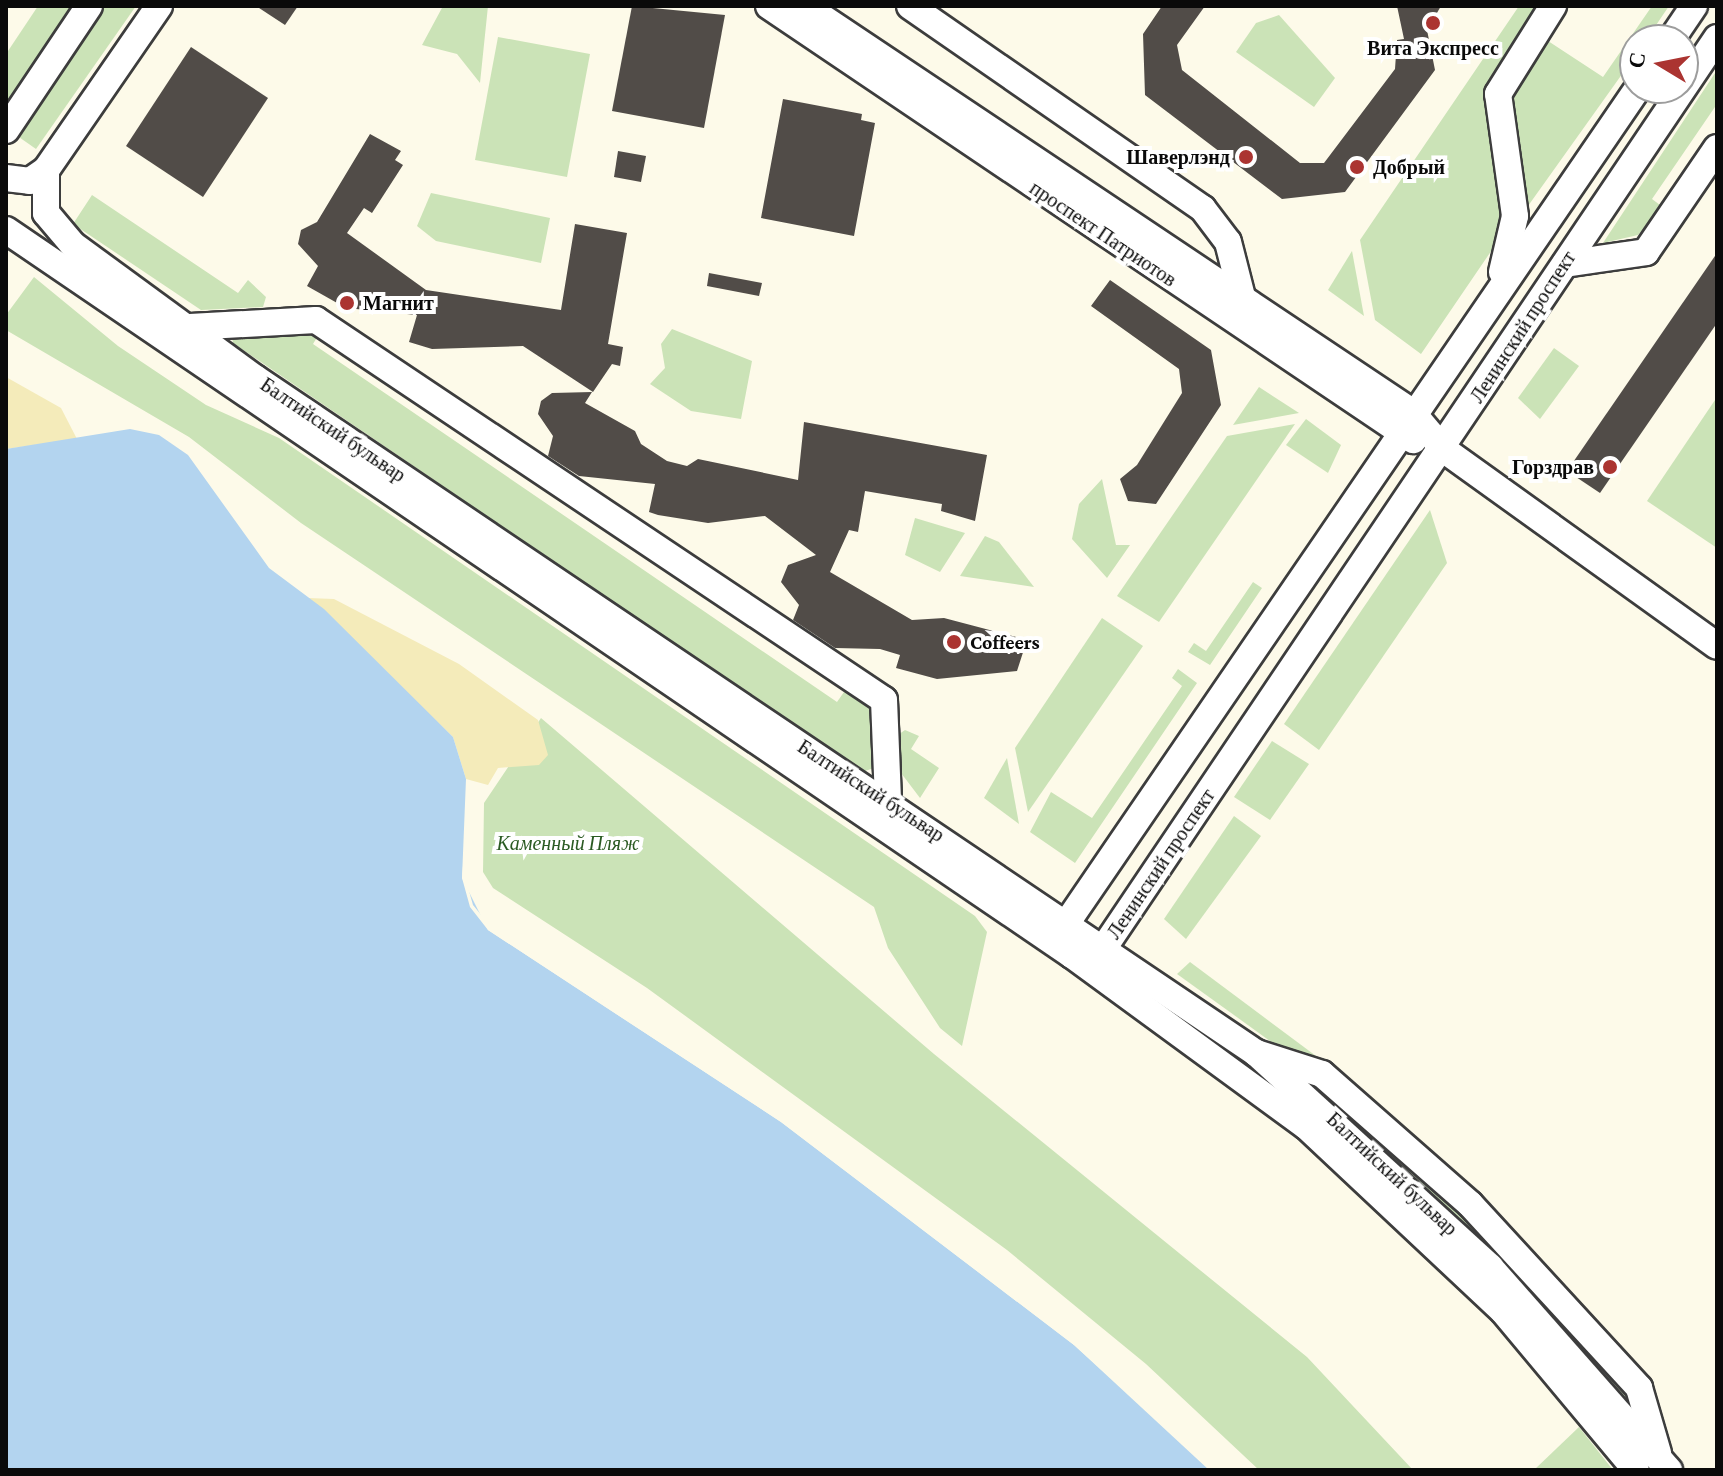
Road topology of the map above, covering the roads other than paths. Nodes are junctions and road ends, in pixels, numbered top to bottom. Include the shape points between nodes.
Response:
1 (89, 6) edge
2 (159, 6) edge
3 (769, 6) edge
4 (805, 6) edge
5 (910, 6) edge
6 (1553, 6) edge
7 (1694, 6) edge
8 (1682, 24) edge
9 (1717, 38) edge
10 (1627, 104) edge
11 (6, 130) edge
12 (1717, 148) edge
13 (46, 170) junction
14 (6, 178) edge
15 (6, 230) edge
16 (1565, 264) junction
17 (1497, 287) junction
18 (1242, 297) junction
19 (190, 327) junction
20 (1412, 412) junction
21 (1396, 435) junction
22 (1443, 449) junction
23 (1717, 646) edge
24 (888, 800) junction
25 (1068, 921) junction
26 (1105, 946) junction
27 (1072, 955) junction
28 (1664, 1463) edge
29 (1636, 1470) edge

1 - 11 street
2 - 13 street
3 - 21 street, проспект Патриотов
4 - 18 street, проспект Патриотов
5 - 18 street via 1203,209 1228,242
6 - 17 street via 1498,94 1515,216
7 - 8 street
9 - 16 street, Ленинский проспект
10 - 17 street, Ленинский проспект
12 - 16 street via 1646,252
13 - 14 street via 30,181
13 - 19 street, Балтийский бульвар via 44,202 55,229
15 - 27 street, Балтийский бульвар
16 - 22 street, Ленинский проспект
17 - 20 street, Ленинский проспект
18 - 20 street, проспект Патриотов
19 - 24 street, Балтийский бульвар via 255,378
19 - 24 street via 316,320 884,700
20 - 21 street, Ленинский проспект
20 - 22 street, проспект Патриотов
21 - 22 street, проспект Патриотов
21 - 25 street, Ленинский проспект
22 - 23 street, проспект Патриотов
22 - 26 street, Ленинский проспект
24 - 25 street, Балтийский бульвар
25 - 26 street, Балтийский бульвар
25 - 27 street
26 - 27 street, Ленинский проспект
26 - 28 street, Балтийский бульвар via 1256,1053 1322,1074 1470,1204 1639,1388
27 - 29 street, Балтийский бульвар via 1306,1126 1418,1224 1536,1348

